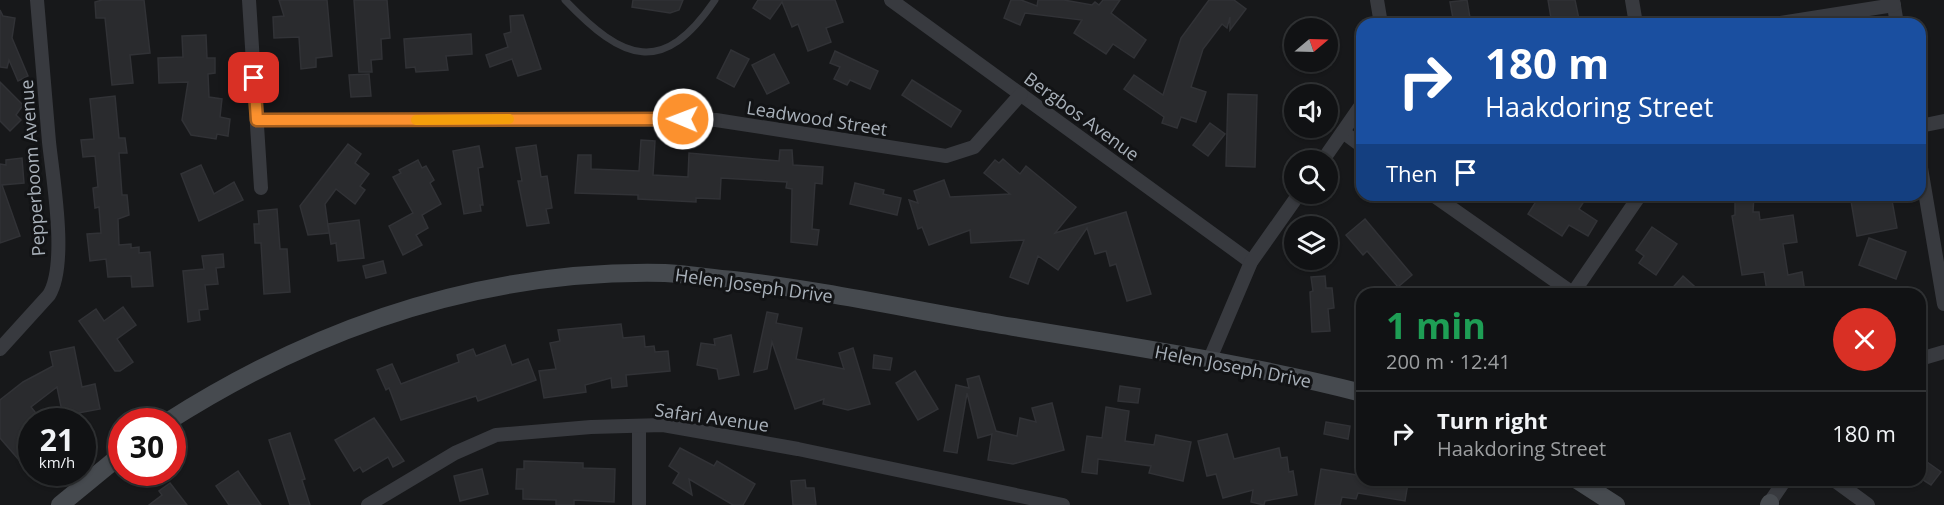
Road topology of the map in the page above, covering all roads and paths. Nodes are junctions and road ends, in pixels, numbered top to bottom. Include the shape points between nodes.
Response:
1 (38, 0) edge
2 (249, 0) edge
3 (565, 0) edge
4 (715, 0) edge
5 (891, 0) edge
6 (1377, 0) edge
7 (1632, 0) edge
8 (1893, 2) edge
9 (907, 5) edge
10 (1380, 18) edge
11 (1635, 18) edge
12 (1806, 18) edge
13 (1896, 18) edge
14 (1021, 94) junction
15 (1356, 113) edge
16 (257, 120) junction
17 (1944, 122) edge
18 (1926, 125) edge
19 (1343, 132) junction
20 (1356, 142) edge
21 (1330, 150) edge
22 (261, 188) dead end
23 (1926, 198) edge
24 (1441, 201) edge
25 (1636, 201) edge
26 (1292, 204) edge
27 (1251, 262) junction
28 (1565, 288) edge
29 (1577, 288) edge
30 (1944, 304) edge
31 (0, 349) edge
32 (1944, 352) edge
33 (1926, 357) edge
34 (1209, 361) junction
35 (1356, 392) edge
36 (186, 410) edge
37 (639, 426) junction
38 (108, 466) edge
39 (1586, 486) edge
40 (1781, 486) edge
41 (1842, 486) edge
42 (1769, 504) edge
43 (60, 505) edge
44 (368, 505) edge
45 (639, 505) edge
46 (1063, 505) edge
47 (1616, 505) edge
48 (1868, 505) edge

1 - 31 street, Pepperboom Avenue via 57,274 49,295
2 - 16 street
3 - 4 lane via 605,34 644,53 663,51 679,42
5 - 9 street, Bergbos Avenue
6 - 10 street
7 - 11 street
8 - 12 street
8 - 13 street
9 - 14 street, Bergbos Avenue
14 - 16 street, Leadwood Street via 974,147 946,156 716,120
14 - 27 street, Bergbos Avenue
15 - 19 street
16 - 22 street
17 - 18 street
19 - 20 street
19 - 21 street
23 - 30 street
24 - 28 street
25 - 29 street
26 - 27 street
27 - 34 street
32 - 33 street
34 - 35 street, Helen Joseph Drive
34 - 36 street, Helen Joseph Drive via 778,285 667,273 612,274 546,279 429,301 303,346 242,376
37 - 44 street, Safari Avenue via 496,435 455,453
37 - 45 street
37 - 46 street, Safari Avenue via 663,425 798,449
38 - 43 street
39 - 47 street
40 - 42 street
41 - 48 street

